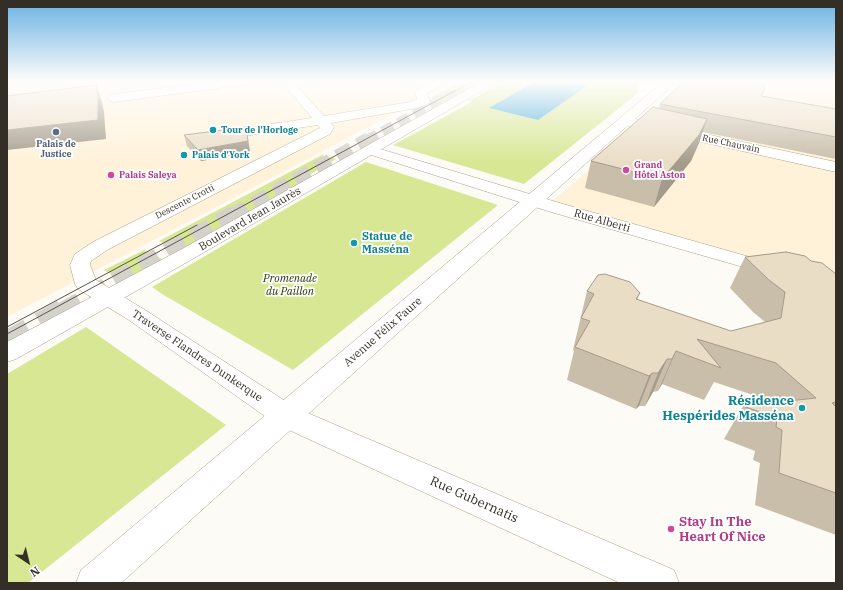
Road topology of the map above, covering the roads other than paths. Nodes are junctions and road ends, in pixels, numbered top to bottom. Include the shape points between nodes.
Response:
1 (311, 109) edge
2 (396, 109) edge
3 (443, 109) edge
4 (640, 109) edge
5 (321, 120) junction
6 (626, 121) junction
7 (212, 137) edge
8 (370, 150) junction
9 (836, 168) edge
10 (534, 201) junction
11 (793, 276) edge
12 (108, 297) junction
13 (7, 353) edge
14 (286, 416) junction
15 (94, 583) edge
16 (661, 583) edge

1 - 5 street
2 - 5 street
3 - 8 street, Boulevard Jean Jaurès
4 - 6 street, Avenue Félix Faure
5 - 7 street
5 - 12 street, Descente Crotti via 326,127 325,130 100,246 82,258 80,265 86,284
6 - 9 street, Rue Chauvain
6 - 10 street, Avenue Félix Faure
8 - 10 street, Rue Alberti
8 - 12 street, Boulevard Jean Jaurès
10 - 11 street, Rue Alberti
10 - 14 street, Avenue Félix Faure
12 - 13 street, Boulevard Jean Jaurès
12 - 14 street, Traverse Flandres Dunkerque
14 - 15 street, Avenue Félix Faure
14 - 16 street, Rue Gubernatis

